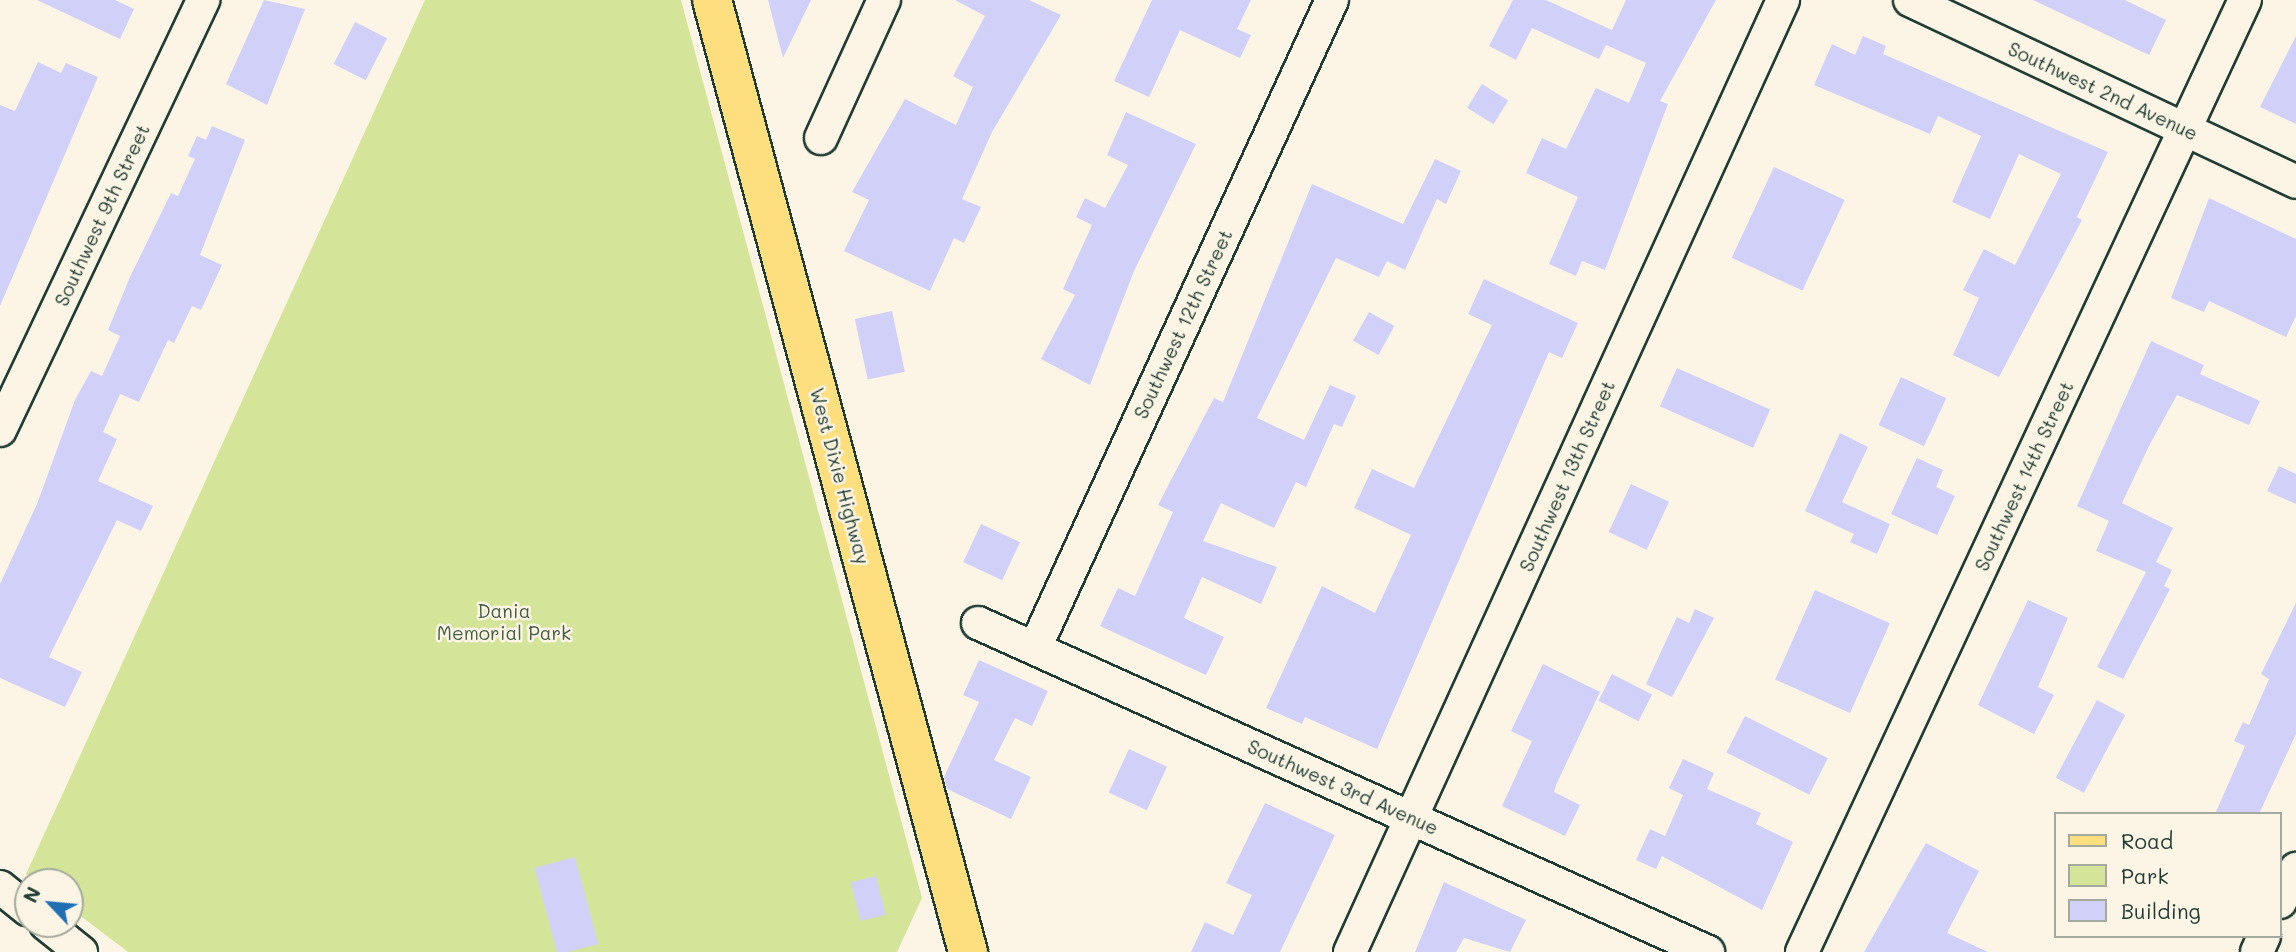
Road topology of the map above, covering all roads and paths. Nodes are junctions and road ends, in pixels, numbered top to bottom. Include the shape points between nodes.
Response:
1 (203, 0) edge
2 (712, 0) edge
3 (884, 0) edge
4 (1332, 0) edge
5 (1783, 0) edge
6 (1910, 0) edge
7 (2245, 0) edge
8 (2186, 130) junction
9 (821, 138) dead end
10 (2296, 182) edge
11 (0, 429) edge
12 (978, 623) dead end
13 (1035, 648) junction
14 (1412, 818) junction
15 (2296, 869) edge
16 (0, 887) edge
17 (14, 898) edge
18 (2282, 898) edge
19 (64, 938) edge
20 (81, 952) edge
21 (968, 952) edge
22 (1350, 952) edge
23 (1708, 952) edge
24 (1802, 952) edge

1 - 11 street, Southwest 9th Street
2 - 21 main road, West Dixie Highway
3 - 9 street
4 - 13 street, Southwest 12th Street
5 - 14 street, Southwest 13th Street
6 - 8 street, Southwest 2nd Avenue
7 - 8 street, Southwest 14th Street
8 - 10 street, Southwest 2nd Avenue
8 - 24 street, Southwest 14th Street
12 - 13 street, Southwest 3rd Avenue
13 - 14 street, Southwest 3rd Avenue
14 - 22 street, Southwest 13th Street
14 - 23 street, Southwest 3rd Avenue
15 - 18 street
16 - 17 street
19 - 20 street

